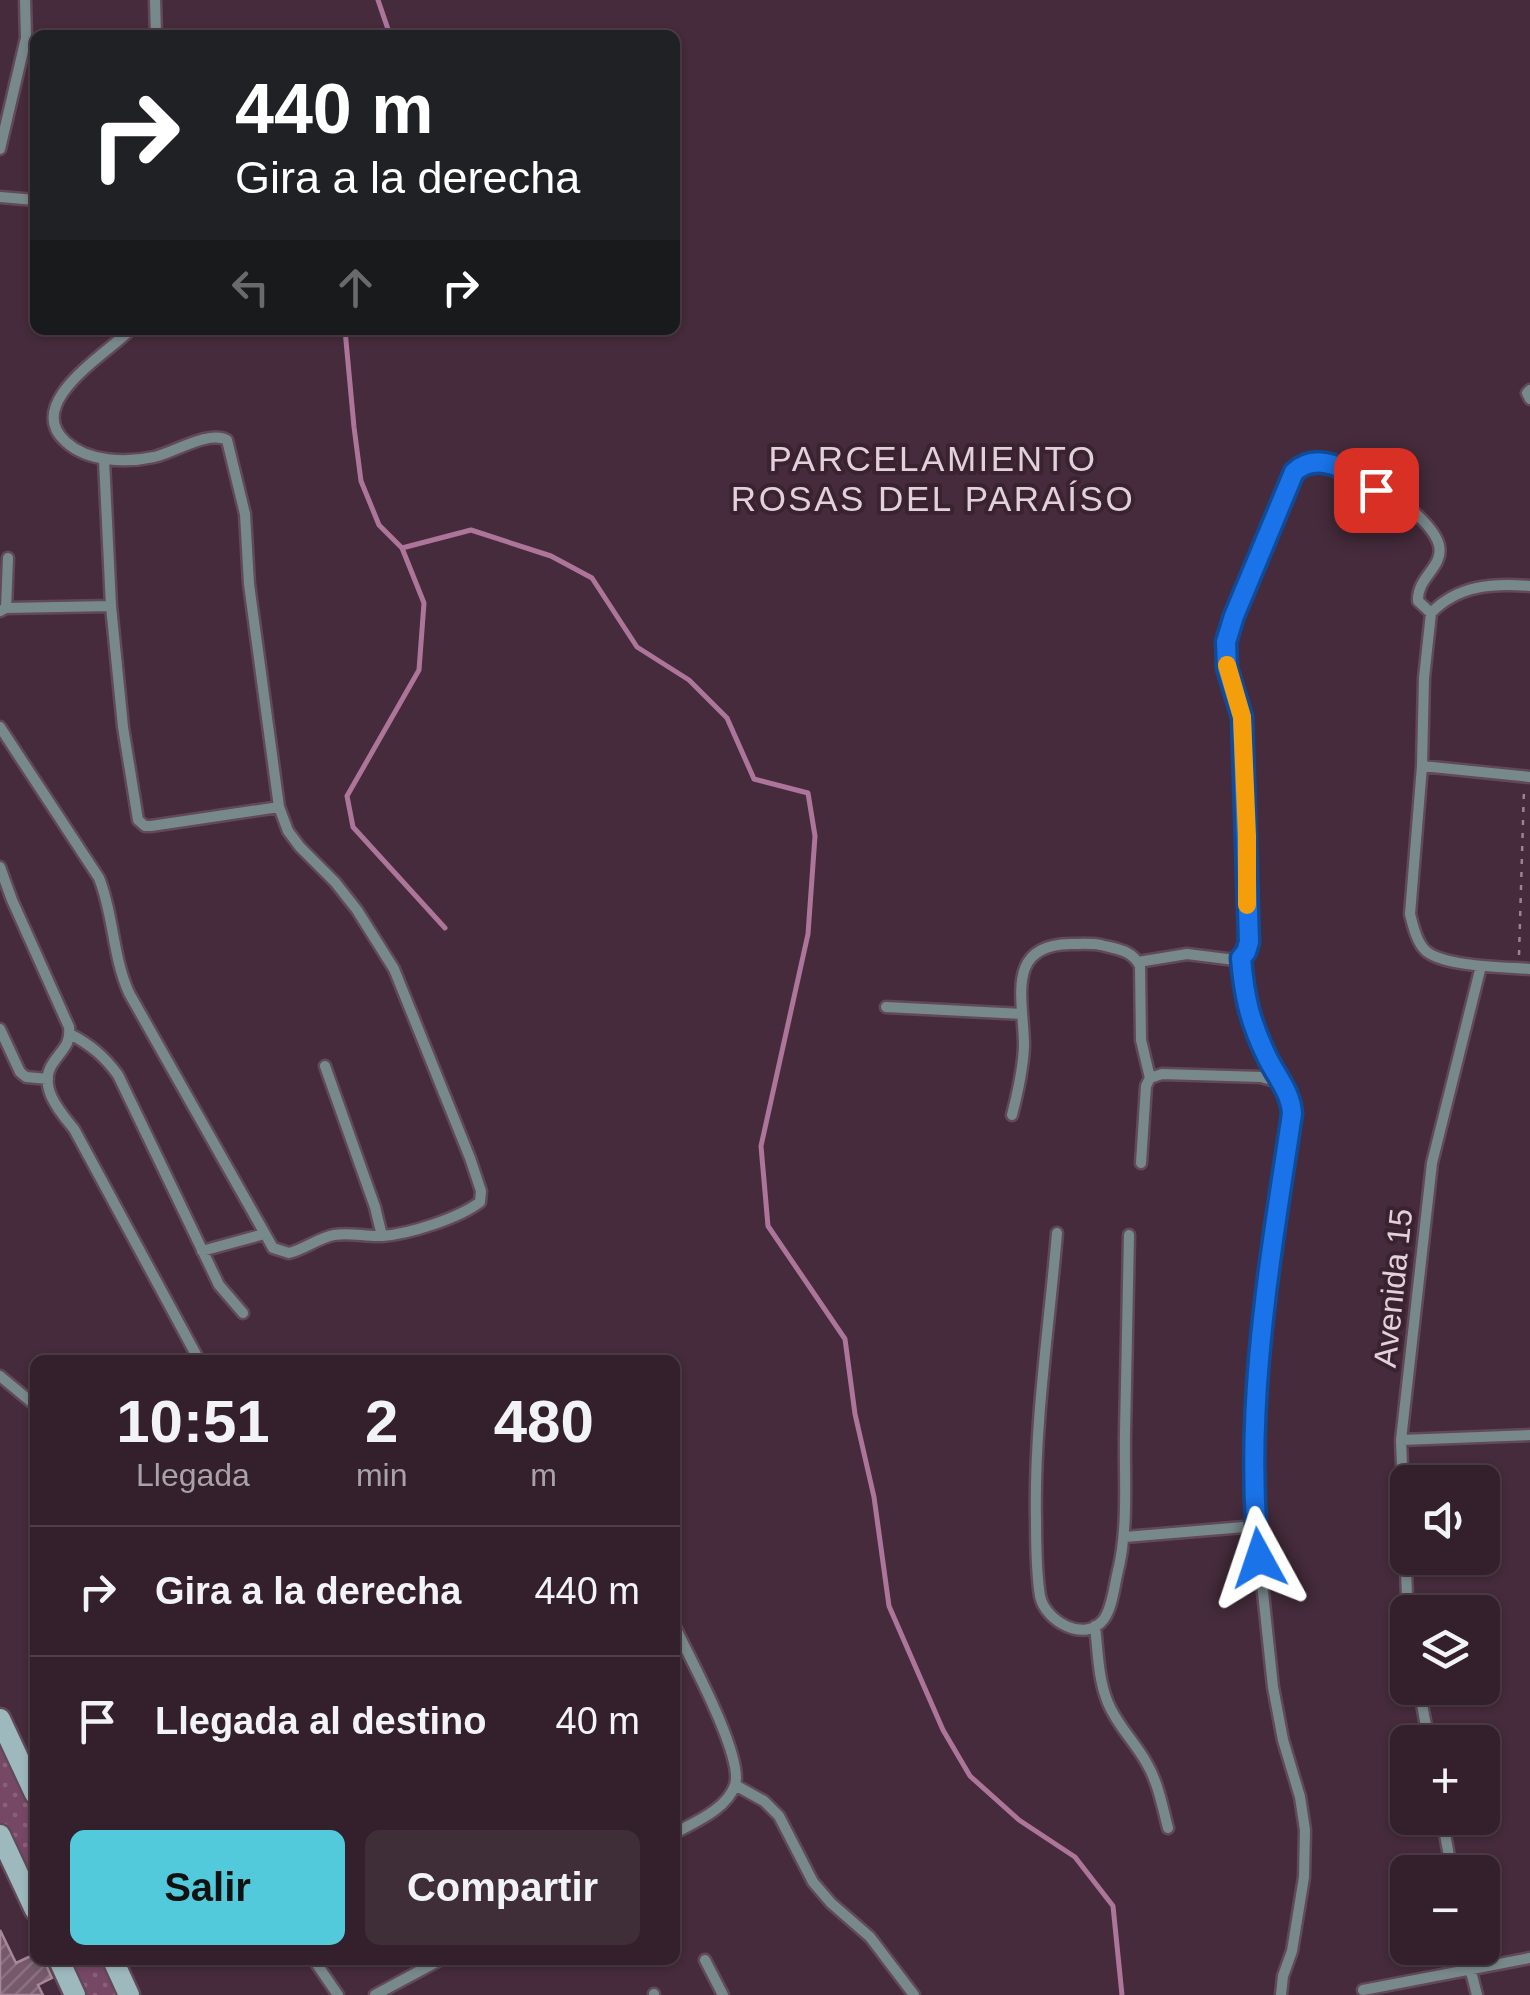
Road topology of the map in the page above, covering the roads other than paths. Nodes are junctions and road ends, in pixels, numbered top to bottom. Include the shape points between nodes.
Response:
1 (25, 0) edge
2 (155, 0) edge
3 (156, 30) edge
4 (0, 148) edge
5 (0, 197) edge
6 (30, 200) edge
7 (125, 335) edge
8 (1530, 390) edge
9 (1530, 399) edge
10 (104, 460) junction
11 (8, 558) dead end
12 (1530, 586) edge
13 (111, 606) junction
14 (3, 609) edge
15 (1431, 613) junction
16 (2, 735) edge
17 (1422, 766) junction
18 (1527, 777) edge
19 (278, 806) junction
20 (0, 866) edge
21 (1241, 958) junction
22 (1138, 962) junction
23 (1481, 966) junction
24 (1524, 969) edge
25 (886, 1007) dead end
26 (1022, 1014) junction
27 (0, 1029) edge
28 (70, 1034) junction
29 (325, 1066) dead end
30 (1150, 1078) junction
31 (48, 1079) junction
32 (1282, 1083) junction
33 (1012, 1115) dead end
34 (1141, 1163) dead end
35 (1057, 1233) dead end
36 (264, 1234) junction
37 (1130, 1235) dead end
38 (382, 1236) junction
39 (202, 1251) junction
40 (244, 1312) dead end
41 (196, 1355) edge
42 (0, 1376) edge
43 (30, 1402) edge
44 (1530, 1435) edge
45 (1401, 1440) junction
46 (1256, 1526) junction
47 (1125, 1538) junction
48 (1407, 1595) edge
49 (1095, 1626) junction
50 (680, 1637) edge
51 (689, 1656) junction
52 (680, 1657) edge
53 (0, 1720) edge
54 (30, 1783) edge
55 (735, 1785) junction
56 (1168, 1828) dead end
57 (680, 1830) edge
58 (0, 1835) edge
59 (30, 1899) edge
60 (1530, 1958) edge
61 (705, 1960) dead end
62 (60, 1965) edge
63 (115, 1965) edge
64 (317, 1965) edge
65 (431, 1965) edge
66 (1468, 1965) edge
67 (1469, 1970) junction
68 (1363, 1990) dead end
69 (75, 1995) edge
70 (129, 1995) edge
71 (338, 1995) edge
72 (375, 1995) edge
73 (723, 1995) edge
74 (914, 1995) edge
75 (1281, 1995) edge
76 (1477, 1995) edge

1 - 4 street via 26,38
2 - 3 street
5 - 6 street
7 - 10 street via 88,364 56,410 61,438
8 - 9 street
10 - 13 street
10 - 19 street via 152,457 211,437 223,437 230,446 245,514
11 - 14 street
12 - 15 street via 1467,589
13 - 14 street
13 - 19 street via 138,820 151,826
15 - 17 street
15 - 21 street via 1418,600 1418,589 1440,548 1414,511 1345,469 1316,461 1298,468 1226,642 1242,717 1249,942
16 - 36 street via 98,878 128,992
17 - 18 street
17 - 23 street via 1410,914 1415,934 1427,952
19 - 38 street via 288,831 357,910 394,969 481,1191 480,1202 466,1211
20 - 28 street
21 - 22 street via 1187,954
21 - 32 street via 1246,1008
22 - 26 street via 1096,944 1042,949 1024,969
22 - 30 street via 1141,1040
23 - 24 street
23 - 45 street, Avenida 15 via 1432,1163
25 - 26 street
26 - 33 street via 1022,1073
27 - 31 street via 20,1072
28 - 31 street
28 - 39 street via 103,1055 118,1075
29 - 38 street
30 - 32 street via 1261,1077
30 - 34 street
31 - 41 street
32 - 46 street via 1292,1114 1264,1318
35 - 49 street via 1035,1487 1040,1595 1055,1620 1076,1629
36 - 38 street via 284,1253 332,1236
36 - 39 street
37 - 47 street
39 - 40 street via 219,1285
42 - 43 street
44 - 45 street
45 - 48 street, Avenida 15
46 - 47 street
46 - 75 street via 1273,1688 1305,1830 1304,1877
47 - 49 street via 1107,1614
49 - 56 street via 1108,1704 1151,1771
50 - 51 street
51 - 52 street
51 - 55 street via 730,1748
53 - 54 main road
55 - 57 street via 708,1815
55 - 74 street via 778,1816 813,1882 870,1937
58 - 59 main road
60 - 67 street
61 - 73 street
62 - 69 main road
63 - 70 main road
64 - 71 street
65 - 72 street
66 - 67 street
67 - 68 street
67 - 76 street

